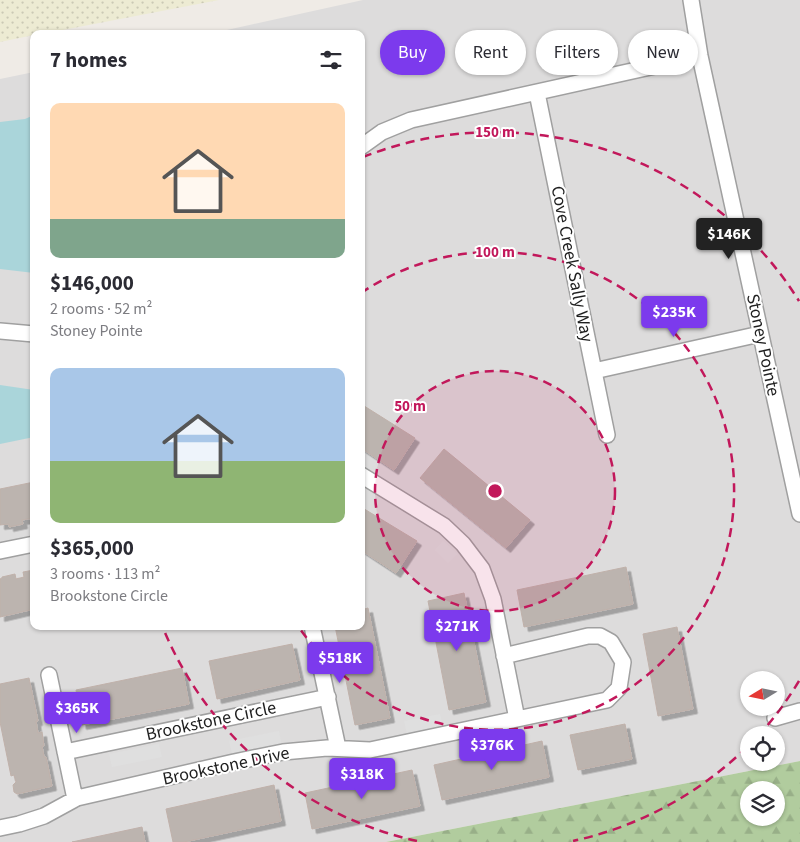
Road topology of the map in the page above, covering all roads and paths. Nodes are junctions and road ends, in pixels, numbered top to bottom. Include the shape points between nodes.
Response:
1 (691, 0) edge
2 (700, 56) junction
3 (537, 93) junction
4 (365, 144) edge
5 (0, 331) edge
6 (30, 334) edge
7 (760, 334) junction
8 (594, 371) junction
9 (607, 435) dead end
10 (365, 477) edge
11 (800, 514) edge
12 (30, 545) edge
13 (0, 551) edge
14 (313, 630) edge
15 (504, 656) junction
16 (49, 675) dead end
17 (328, 698) junction
18 (800, 711) edge
19 (774, 718) dead end
20 (517, 719) junction
21 (338, 748) junction
22 (65, 752) junction
23 (75, 799) junction
24 (0, 828) edge

1 - 2 street, Stoney Pointe
2 - 3 street
2 - 7 street, Stoney Pointe
3 - 4 street via 411,120 382,132
3 - 8 street, Cove Creek Sally Way
5 - 6 street
7 - 8 street
7 - 11 street, Stoney Pointe
8 - 9 street, Cove Creek Sally Way
10 - 15 street via 444,526 463,544 482,569 493,599
12 - 13 street
14 - 17 street
15 - 20 street
15 - 20 street, Brookstone Drive via 600,636 611,642 623,662 619,688 607,700
16 - 22 street
17 - 21 street
17 - 22 street, Brookstone Circle
18 - 19 street
20 - 21 street, Brookstone Drive via 370,750
21 - 23 street, Brookstone Drive via 283,752
22 - 23 street
23 - 24 street, Brookstone Drive via 44,816

